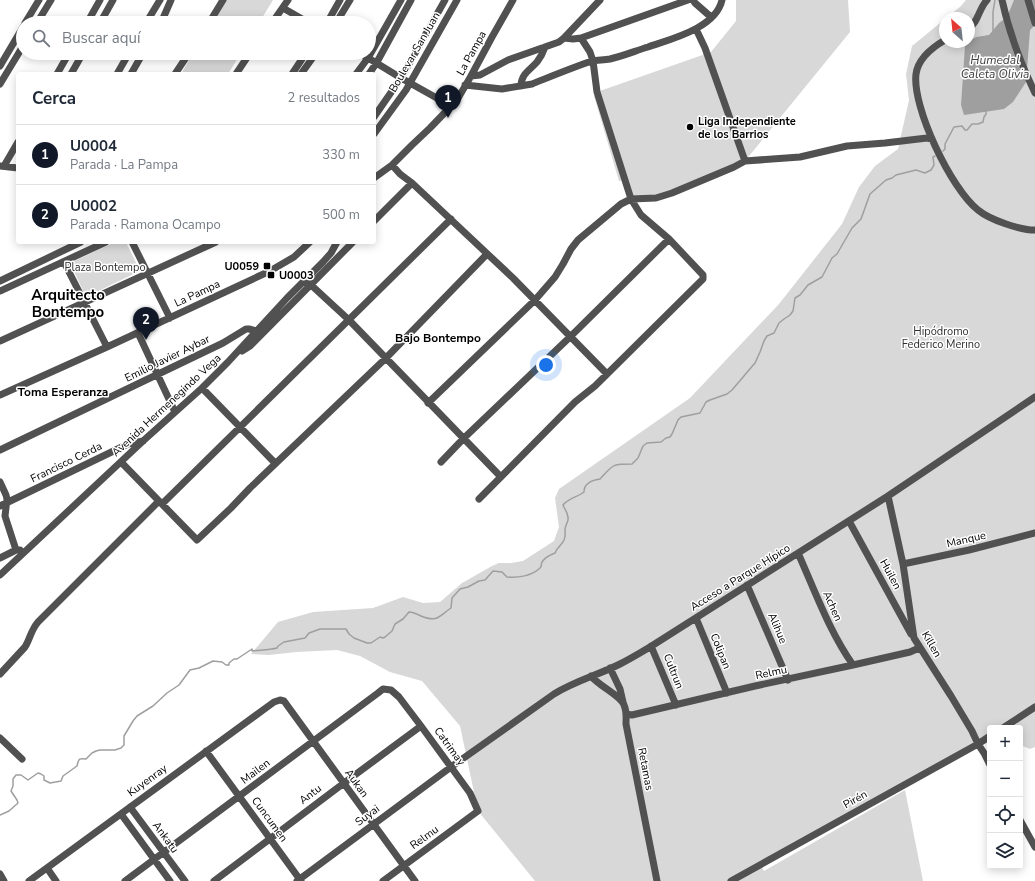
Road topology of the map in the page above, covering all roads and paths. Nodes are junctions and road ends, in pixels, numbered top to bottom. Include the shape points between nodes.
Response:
1 (39, 0) edge
2 (51, 0) edge
3 (100, 0) edge
4 (113, 0) edge
5 (160, 0) edge
6 (171, 0) edge
7 (223, 0) edge
8 (288, 0) edge
9 (340, 0) edge
10 (350, 0) edge
11 (401, 0) edge
12 (411, 0) edge
13 (445, 0) edge
14 (457, 0) edge
15 (513, 0) edge
16 (600, 0) edge
17 (688, 0) edge
18 (693, 0) edge
19 (722, 0) edge
20 (987, 0) edge
21 (1002, 0) edge
22 (1028, 0) edge
23 (283, 8) junction
24 (29, 16) edge
25 (41, 16) edge
26 (91, 16) edge
27 (104, 16) edge
28 (150, 16) edge
29 (164, 16) edge
30 (213, 16) edge
31 (277, 16) edge
32 (297, 16) edge
33 (330, 16) edge
34 (340, 16) edge
35 (711, 17) junction
36 (975, 20) edge
37 (1035, 23) edge
38 (696, 29) junction
39 (564, 38) junction
40 (581, 38) junction
41 (16, 39) edge
42 (376, 44) edge
43 (939, 44) edge
44 (545, 47) junction
45 (16, 58) edge
46 (65, 60) edge
47 (79, 60) edge
48 (125, 60) edge
49 (139, 60) edge
50 (185, 60) edge
51 (245, 60) edge
52 (301, 60) edge
53 (311, 60) edge
54 (366, 60) edge
55 (372, 60) edge
56 (593, 61) junction
57 (377, 62) junction
58 (0, 66) edge
59 (58, 72) edge
60 (72, 72) edge
61 (117, 72) edge
62 (132, 72) edge
63 (177, 72) edge
64 (237, 72) edge
65 (293, 72) edge
66 (302, 72) edge
67 (358, 72) edge
68 (370, 72) edge
69 (471, 76) junction
70 (401, 78) junction
71 (411, 83) junction
72 (0, 84) edge
73 (465, 85) junction
74 (521, 86) junction
75 (1035, 93) edge
76 (451, 106) junction
77 (376, 115) edge
78 (376, 131) edge
79 (932, 139) junction
80 (16, 145) edge
81 (745, 161) junction
82 (392, 165) junction
83 (2, 166) edge
84 (16, 167) edge
85 (376, 177) edge
86 (412, 183) junction
87 (631, 199) junction
88 (376, 219) edge
89 (451, 219) junction
90 (1035, 230) edge
91 (669, 239) junction
92 (77, 244) edge
93 (102, 244) edge
94 (133, 244) edge
95 (212, 244) edge
96 (308, 244) edge
97 (336, 244) edge
98 (351, 244) edge
99 (487, 254) junction
100 (64, 262) junction
101 (148, 274) junction
102 (0, 281) edge
103 (307, 282) junction
104 (0, 291) edge
105 (535, 300) junction
106 (84, 302) junction
107 (170, 318) junction
108 (349, 320) junction
109 (257, 331) junction
110 (138, 333) junction
111 (571, 336) junction
112 (0, 341) edge
113 (107, 347) junction
114 (236, 354) junction
115 (386, 358) junction
116 (607, 374) junction
117 (158, 375) junction
118 (202, 388) junction
119 (0, 395) edge
120 (1035, 397) edge
121 (428, 403) junction
122 (175, 412) junction
123 (240, 427) junction
124 (464, 438) junction
125 (143, 441) junction
126 (0, 450) edge
127 (121, 462) junction
128 (441, 462) dead end
129 (275, 463) junction
130 (501, 477) junction
131 (0, 482) edge
132 (888, 496) junction
133 (479, 499) dead end
134 (161, 503) junction
135 (3, 505) edge
136 (849, 521) junction
137 (1035, 533) edge
138 (16, 550) junction
139 (26, 551) junction
140 (798, 553) junction
141 (0, 558) edge
142 (903, 564) junction
143 (0, 575) edge
144 (747, 585) junction
145 (696, 618) junction
146 (914, 638) junction
147 (651, 646) junction
148 (919, 648) junction
149 (853, 665) junction
150 (610, 668) junction
151 (0, 674) edge
152 (591, 676) junction
153 (788, 680) junction
154 (727, 693) junction
155 (398, 697) joint
156 (280, 700) joint
157 (623, 702) junction
158 (676, 705) junction
159 (1035, 708) edge
160 (626, 714) junction
161 (1008, 725) edge
162 (421, 726) junction
163 (0, 738) edge
164 (987, 738) edge
165 (314, 741) junction
166 (978, 744) junction
167 (206, 751) junction
168 (22, 759) dead end
169 (988, 761) edge
170 (451, 767) junction
171 (344, 783) junction
172 (240, 796) junction
173 (130, 807) junction
174 (478, 811) joint
175 (121, 814) junction
176 (373, 824) junction
177 (1023, 825) edge
178 (270, 838) junction
179 (1035, 847) edge
180 (164, 853) junction
181 (155, 860) junction
182 (404, 866) junction
183 (47, 868) junction
184 (0, 874) edge
185 (299, 880) edge
186 (4, 881) edge
187 (29, 881) edge
188 (56, 881) edge
189 (125, 881) edge
190 (170, 881) edge
191 (185, 881) edge
192 (214, 881) edge
193 (384, 881) edge
194 (415, 881) edge
195 (657, 881) edge
196 (731, 881) edge

1 - 24 street
2 - 25 street
3 - 26 street
4 - 27 street
5 - 28 street
6 - 29 street
7 - 30 street
8 - 23 street
9 - 33 street
10 - 34 street
11 - 42 street
12 - 57 street
13 - 70 street, Boulevar San Juan
14 - 71 street, Boulevar San Juan
15 - 69 street, La Pampa
16 - 39 street
17 - 40 street
18 - 35 street
19 - 35 street
20 - 36 street
21 - 75 street via 1015,46
22 - 37 street
23 - 31 street
23 - 32 street
35 - 38 street
38 - 56 street via 622,56
38 - 81 street
39 - 40 street
39 - 44 street
40 - 56 street
41 - 58 street
43 - 79 street via 924,57 916,73 920,105
44 - 69 street via 508,60 480,75
44 - 74 street via 537,63 524,75
45 - 72 street
46 - 59 street
47 - 60 street
48 - 61 street
49 - 62 street
50 - 63 street
51 - 64 street
52 - 65 street
53 - 66 street
54 - 67 street
55 - 57 street
56 - 74 street
56 - 87 street via 597,92
57 - 68 street
57 - 70 street
69 - 73 street, La Pampa
70 - 71 street
70 - 77 street, Boulevar San Juan
71 - 76 street
71 - 78 street, Boulevar San Juan
73 - 74 street via 502,89
73 - 76 street, La Pampa
76 - 82 street, La Pampa
79 - 81 street via 854,145 800,157
79 - 90 street via 947,171 977,210 999,221
80 - 83 street
81 - 87 street via 672,193 656,198
82 - 85 street, La Pampa
82 - 86 street
83 - 84 street
86 - 88 street
86 - 89 street
87 - 91 street via 641,215
87 - 105 street via 621,204 578,240 554,277
89 - 99 street
89 - 108 street
91 - 111 street
91 - 116 street via 703,275 703,279
92 - 102 street
93 - 100 street
94 - 101 street
95 - 101 street
96 - 107 street, La Pampa via 281,265
97 - 103 street, Avenida Hermenegindo Vega
98 - 103 street
99 - 105 street
99 - 115 street
100 - 104 street
100 - 106 street
101 - 106 street
101 - 107 street
103 - 108 street
103 - 109 street, Avenida Hermenegindo Vega via 286,298
103 - 114 street via 250,346
105 - 111 street
105 - 121 street
106 - 112 street
106 - 113 street
107 - 110 street, La Pampa
108 - 115 street
108 - 123 street
109 - 114 street, Avenida Hermenegindo Vega
109 - 117 street, Emilio Javier Aybar via 246,329
110 - 113 street, La Pampa
110 - 117 street
111 - 116 street
111 - 124 street
113 - 119 street, La Pampa
114 - 118 street, Avenida Hermenegindo Vega
115 - 121 street
115 - 129 street
116 - 130 street via 575,402
117 - 122 street
117 - 126 street, Emilio Javier Aybar
118 - 122 street, Avenida Hermenegindo Vega
118 - 123 street
120 - 132 street, Acceso a Parque Hípico
121 - 124 street
122 - 125 street, Avenida Hermenegindo Vega
123 - 129 street
123 - 134 street
124 - 128 street
124 - 130 street
125 - 127 street, Avenida Hermenegindo Vega
125 - 135 street, Francisco Cerda via 128,444
127 - 134 street
127 - 139 street, Avenida Hermenegindo Vega
129 - 134 street via 197,540
130 - 133 street
131 - 135 street via 7,498
132 - 136 street, Acceso a Parque Hípico
132 - 142 street, Killen
134 - 151 street via 34,626 25,648
135 - 138 street
136 - 140 street, Acceso a Parque Hípico
136 - 146 street, Huilen
137 - 142 street, Manque
138 - 139 street
138 - 141 street
139 - 143 street, Avenida Hermenegindo Vega
140 - 144 street, Acceso a Parque Hípico
140 - 149 street, Achen via 831,628
142 - 146 street, Killen
144 - 145 street, Acceso a Parque Hípico
144 - 153 street, Alihue
145 - 147 street, Acceso a Parque Hípico
145 - 154 street, Colipan
146 - 148 street, Killen
147 - 150 street, Acceso a Parque Hípico
147 - 158 street, Cultrun
148 - 149 street, Relmu
148 - 166 street, Killen via 952,696
149 - 153 street, Relmu
150 - 152 street, Acceso a Parque Hípico
150 - 157 street, Retamas
152 - 157 street
152 - 170 street, Acceso a Parque Hípico via 554,694
153 - 154 street, Relmu
154 - 158 street, Relmu
155 - 162 street, Catrimay
155 - 165 street, Mailen via 391,690 383,689
156 - 165 street, Aukan via 284,701
156 - 167 street, Kuyenray
157 - 160 street, Retamas
158 - 160 street, Relmu via 632,715
159 - 161 street
160 - 195 street, Retamas
162 - 170 street, Catrimay
162 - 171 street, Antu
163 - 168 street
164 - 166 street, Pirén
165 - 171 street, Aukan
165 - 172 street, Mailen
166 - 169 street, Killen
166 - 196 street, Pirén
167 - 172 street, Cuncumen
167 - 173 street, Kuyenray
170 - 174 street, Catrimay via 470,793
170 - 176 street, Suyai
171 - 176 street, Aukan
171 - 178 street, Antu
172 - 178 street, Cuncumen
172 - 180 street, Mailen
173 - 175 street, Kuyenray
173 - 180 street, Ankatu
174 - 182 street, Relmu
175 - 181 street, Ankatu
175 - 183 street, Kuyenray
176 - 182 street, Aukan
176 - 185 street, Suyai
177 - 179 street
178 - 185 street, Cuncumen
178 - 192 street, Antu
180 - 181 street, Mailen
180 - 191 street, Ankatu
181 - 189 street, Mailen
181 - 190 street, Ankatu
182 - 193 street, Relmu
182 - 194 street, Aukan
183 - 187 street, Kuyenray
183 - 188 street
184 - 186 street

